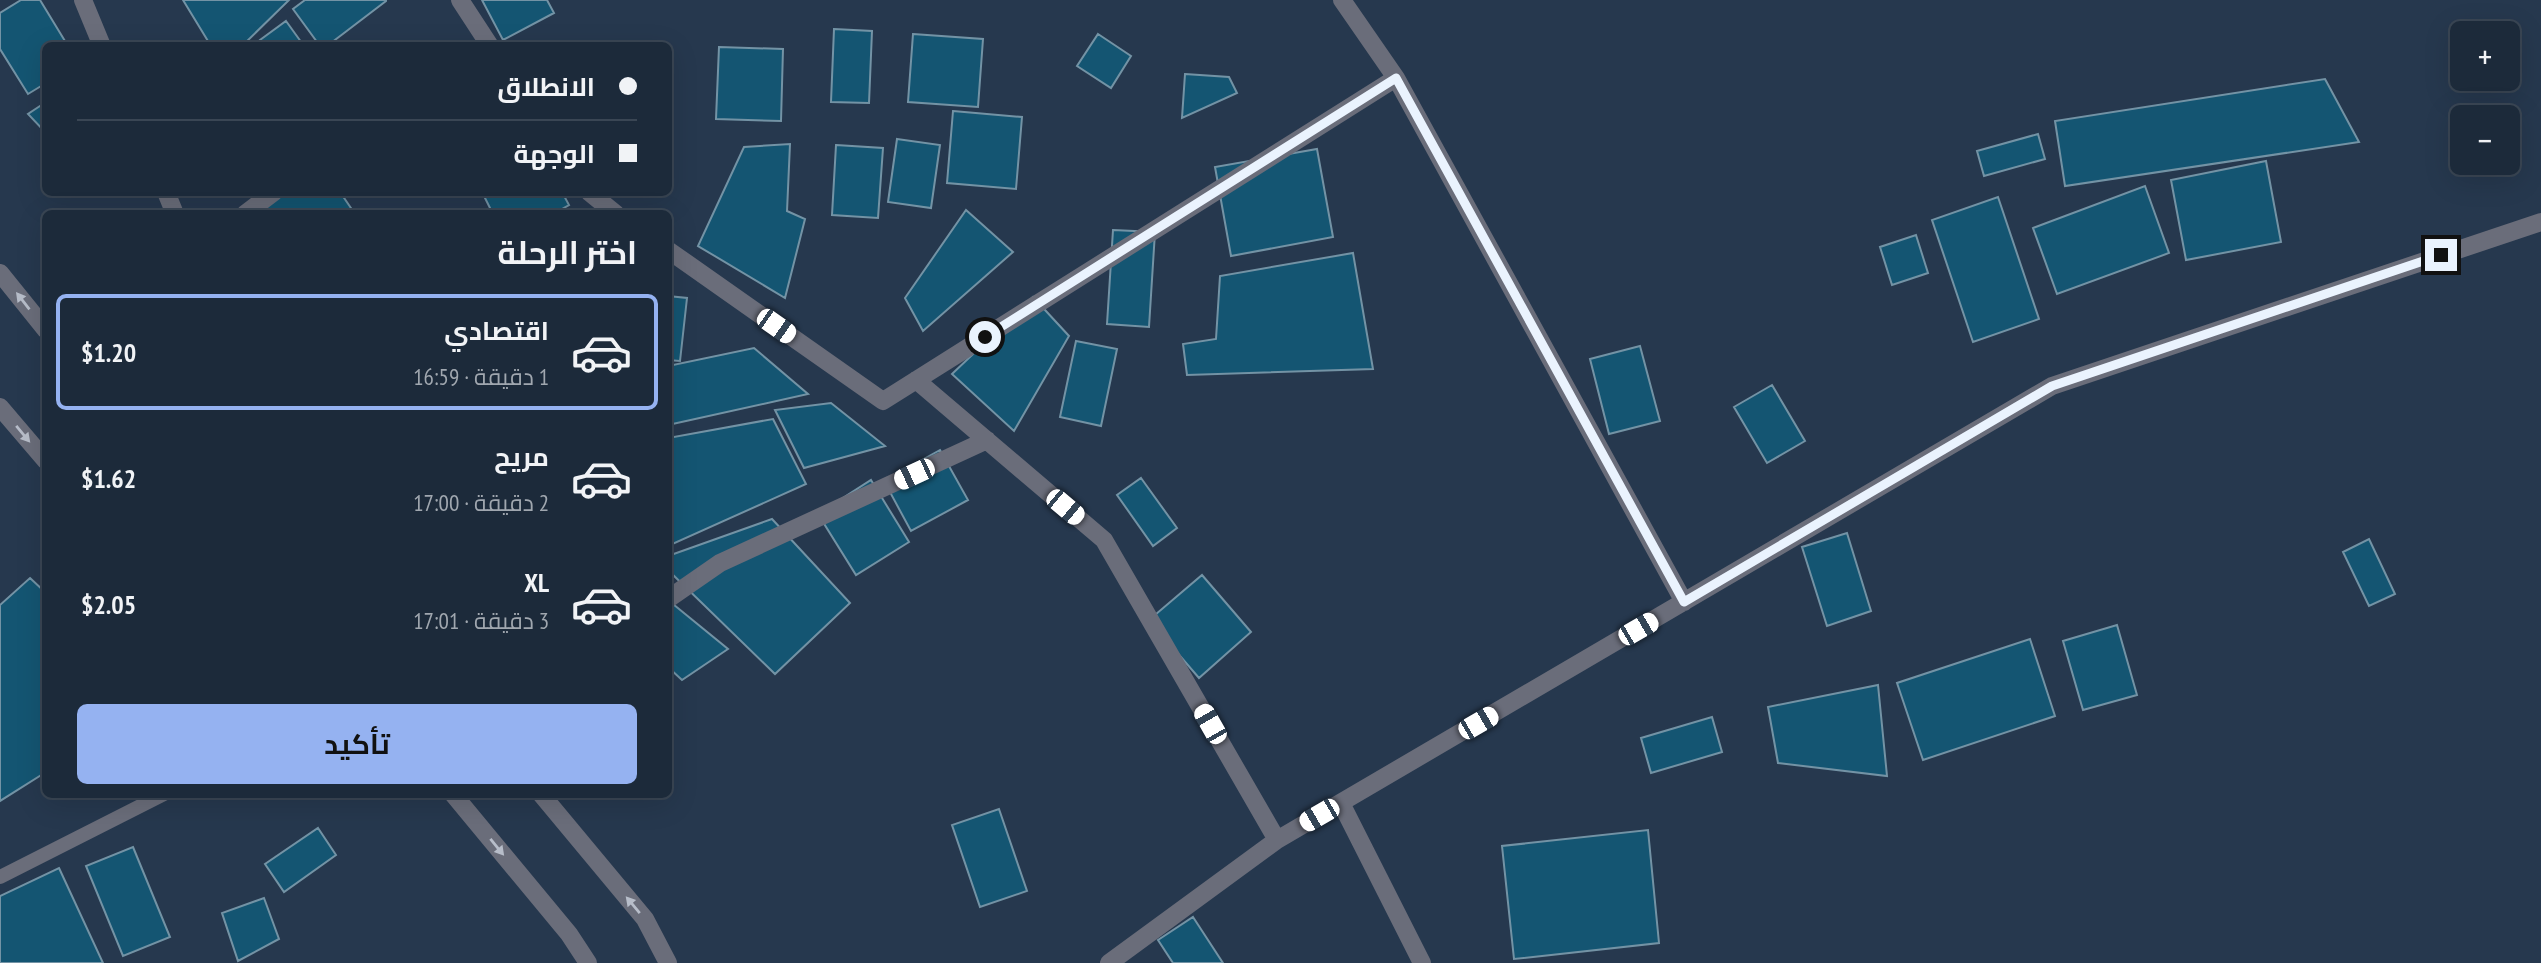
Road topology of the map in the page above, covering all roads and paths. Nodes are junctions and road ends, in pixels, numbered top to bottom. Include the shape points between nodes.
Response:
1 (83, 0) edge
2 (460, 0) edge
3 (1342, 0) edge
4 (100, 42) edge
5 (484, 42) edge
6 (1396, 78) junction
7 (269, 196) edge
8 (594, 196) edge
9 (250, 210) edge
10 (611, 210) edge
11 (2541, 222) edge
12 (672, 253) edge
13 (0, 273) edge
14 (42, 325) edge
15 (916, 380) junction
16 (0, 407) edge
17 (987, 440) junction
18 (42, 455) edge
19 (672, 596) edge
20 (1684, 602) junction
21 (156, 798) edge
22 (456, 798) edge
23 (544, 798) edge
24 (1341, 803) junction
25 (1277, 840) junction
26 (0, 877) edge
27 (588, 963) edge
28 (668, 963) edge
29 (1110, 963) edge
30 (1422, 963) edge

1 - 4 street
2 - 5 street
3 - 6 street
6 - 15 street
6 - 20 street
7 - 9 street
8 - 10 street
11 - 20 street via 2052,386
12 - 15 street via 883,401
14 -> 13 street
15 - 17 street
16 -> 18 street
17 - 19 street via 720,563
17 - 25 street via 1104,540
20 - 24 street
21 - 26 lane
22 -> 27 street
28 -> 23 street via 645,919
24 - 25 street
24 - 30 street
25 - 29 street

